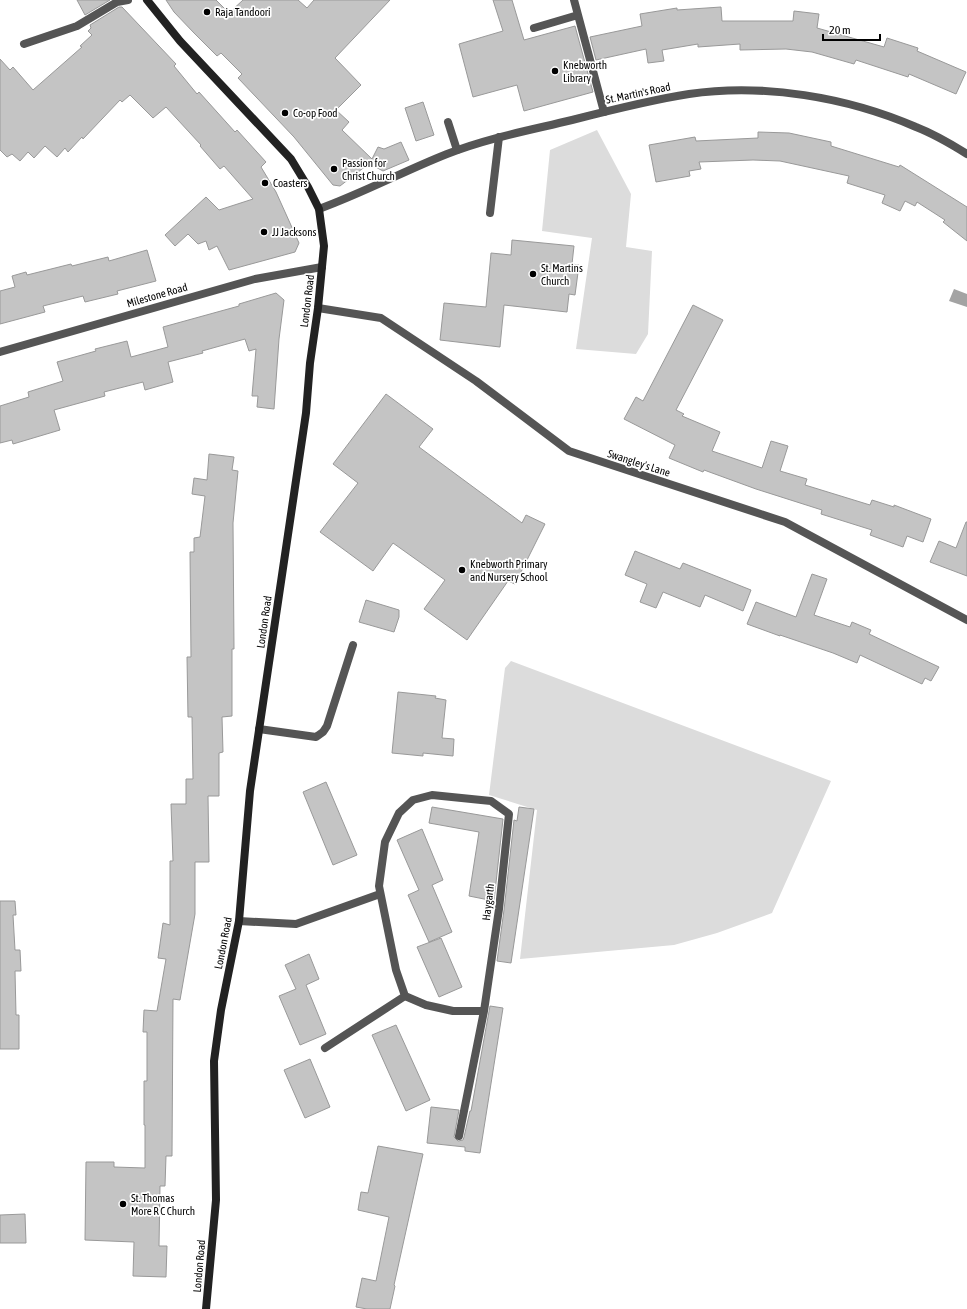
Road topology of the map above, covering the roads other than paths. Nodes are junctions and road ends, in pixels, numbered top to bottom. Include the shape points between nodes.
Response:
1 (128, 0) edge
2 (147, 0) edge
3 (574, 0) edge
4 (578, 15) junction
5 (534, 28) dead end
6 (24, 44) dead end
7 (604, 112) junction
8 (448, 122) dead end
9 (499, 137) junction
10 (457, 150) junction
11 (967, 154) edge
12 (319, 209) junction
13 (490, 213) dead end
14 (322, 267) junction
15 (318, 308) junction
16 (0, 352) edge
17 (967, 620) edge
18 (353, 645) dead end
19 (259, 729) junction
20 (380, 894) junction
21 (239, 921) junction
22 (406, 996) junction
23 (484, 1011) junction
24 (325, 1048) dead end
25 (459, 1136) dead end
26 (206, 1309) edge

1 - 6 street via 117,2 76,26
2 - 12 main road, London Road via 180,41 291,159
3 - 4 street
4 - 5 street
4 - 7 street
7 - 9 street, St. Martin's Road
7 - 11 street, St. Martin's Road via 689,94 725,90 769,91 842,102 881,114 917,127
8 - 10 street
9 - 10 street, St. Martin's Road
9 - 13 street
10 - 12 street, St. Martin's Road
12 - 14 main road, London Road via 324,246
14 - 15 main road, London Road
14 - 16 street, Milestone Road via 255,279
15 - 17 street, Swangley's Lane via 381,318 476,381 569,451 784,522
15 - 19 main road, London Road via 306,413
18 - 19 street via 323,732 316,737
19 - 21 main road, London Road via 250,791
20 - 21 street via 296,924
20 - 22 street, Haygarth via 396,970
20 - 23 street, Haygarth via 384,842 399,812 413,800 432,795 491,802 509,814 499,909
21 - 26 main road, London Road via 221,1010 214,1061 216,1200
22 - 23 street via 426,1005 453,1011
22 - 24 street
23 - 25 street

